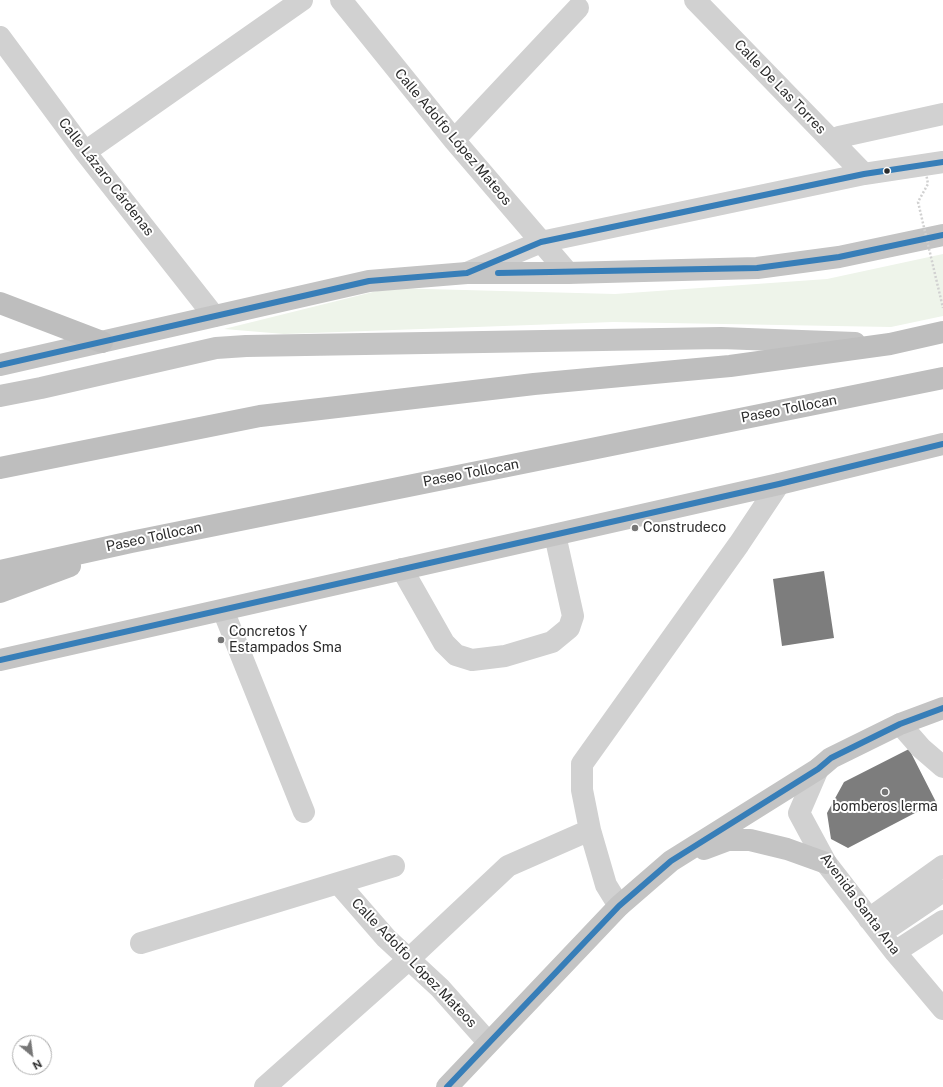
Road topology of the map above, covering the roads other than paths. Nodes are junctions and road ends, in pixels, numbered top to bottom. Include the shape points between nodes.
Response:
1 (302, 0) edge
2 (341, 0) edge
3 (695, 0) edge
4 (578, 8) dead end
5 (0, 37) edge
6 (943, 114) edge
7 (839, 137) dead end
8 (454, 140) junction
9 (85, 152) junction
10 (933, 160) edge
11 (864, 174) junction
12 (943, 235) edge
13 (541, 242) junction
14 (467, 273) junction
15 (568, 273) junction
16 (0, 303) edge
17 (214, 316) junction
18 (943, 332) edge
19 (102, 342) junction
20 (890, 344) junction
21 (0, 365) edge
22 (943, 378) edge
23 (0, 396) edge
24 (943, 444) edge
25 (0, 468) edge
26 (779, 484) junction
27 (555, 534) junction
28 (131, 542) junction
29 (402, 569) junction
30 (0, 571) edge
31 (0, 592) edge
32 (223, 610) junction
33 (0, 660) edge
34 (943, 708) edge
35 (900, 724) junction
36 (943, 767) edge
37 (818, 769) junction
38 (304, 812) dead end
39 (590, 830) junction
40 (671, 861) junction
41 (826, 862) junction
42 (394, 866) dead end
43 (943, 866) edge
44 (339, 884) junction
45 (943, 891) edge
46 (619, 906) junction
47 (943, 921) edge
48 (875, 926) junction
49 (141, 943) dead end
50 (895, 952) junction
51 (408, 960) junction
52 (943, 1009) edge
53 (488, 1042) junction
54 (265, 1087) edge
55 (446, 1087) edge

1 - 9 street
2 - 8 street, Calle Adolfo López Mateos
3 - 11 street, Calle De Las Torres
4 - 8 street
5 - 9 street, Calle Lázaro Cárdenas
6 - 7 street
8 - 13 street, Calle Adolfo López Mateos
9 - 17 street, Calle Lázaro Cárdenas
10 - 11 street
11 - 13 street
12 - 15 main road via 839,257 757,268
13 - 14 street
13 - 15 street, Calle Adolfo López Mateos
14 - 15 main road
14 - 17 main road via 369,281
16 - 19 highway
17 - 19 main road
18 - 20 highway
19 - 21 main road
20 - 23 main road via 721,338 246,346 216,348
20 - 25 highway via 730,366 534,384 260,416
22 - 28 highway, Paseo Tollocan
24 - 26 main road
26 - 27 main road
26 - 39 street via 582,764 582,790
27 - 29 main road
27 - 29 street via 574,616 569,628 552,642 505,656 472,660 456,655 444,643
28 - 30 highway, Paseo Tollocan
28 - 31 highway
29 - 32 main road
32 - 33 main road
32 - 38 street
34 - 35 main road
35 - 36 street via 921,748
35 - 37 main road via 830,758
37 - 40 main road
37 - 41 street, Avenida Santa Ana via 799,813
39 - 46 street via 606,885
39 - 51 street via 508,866
40 - 41 main road via 728,840 742,840 769,844
40 - 46 main road
41 - 48 street, Avenida Santa Ana
42 - 44 street
43 - 48 street
44 - 49 street
44 - 51 street, Calle Adolfo López Mateos
45 - 48 street
46 - 53 main road
47 - 50 street
48 - 50 street, Avenida Santa Ana
50 - 52 street, Avenida Santa Ana
51 - 53 street, Calle Adolfo López Mateos via 440,988
51 - 54 street
53 - 55 main road

